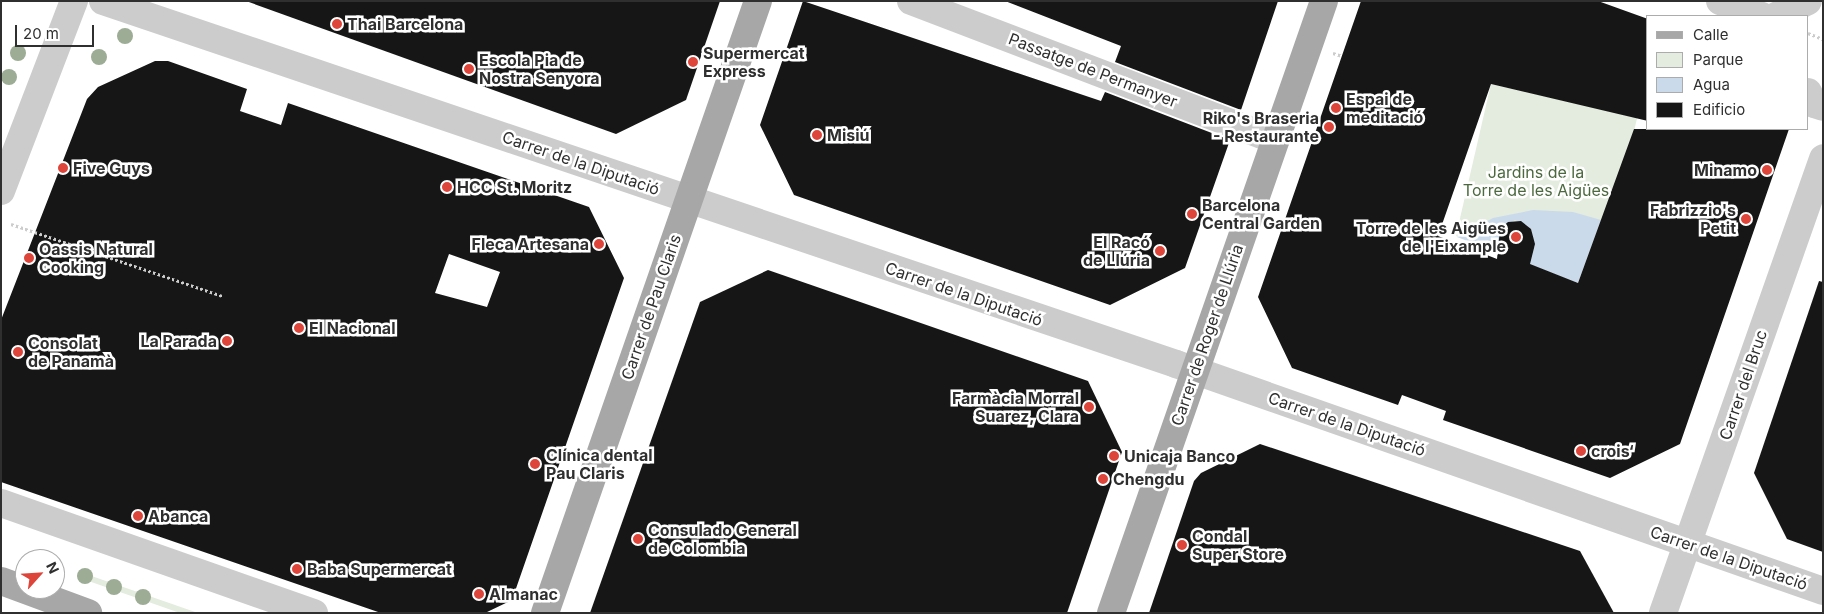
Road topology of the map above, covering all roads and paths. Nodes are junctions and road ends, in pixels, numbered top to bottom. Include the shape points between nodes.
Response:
1 (74, 1) edge
2 (103, 1) edge
3 (758, 1) edge
4 (911, 1) edge
5 (1324, 1) edge
6 (1720, 1) edge
7 (1808, 1) edge
8 (1759, 15) edge
9 (1778, 15) edge
10 (1809, 33) edge
11 (1823, 39) edge
12 (1809, 94) edge
13 (1823, 107) edge
14 (1275, 140) junction
15 (1823, 158) edge
16 (1, 191) edge
17 (689, 199) junction
18 (11, 224) dead end
19 (222, 296) dead end
20 (1194, 371) junction
21 (1, 503) edge
22 (1687, 544) junction
23 (1, 581) edge
24 (1823, 591) edge
25 (88, 613) edge
26 (314, 613) edge
27 (545, 613) edge
28 (1111, 613) edge
29 (1663, 613) edge

1 - 16 street
2 - 17 street, Carrer de la Diputació
3 - 17 main road, Carrer de Pau Claris
4 - 14 street, Passatge de Permanyer
5 - 14 main road, Carrer de Roger de Llúria
6 - 8 street
7 - 9 street
10 - 11 path
12 - 13 street via 1814,104
14 - 20 main road, Carrer de Roger de Llúria
15 - 22 street, Carrer del Bruc
17 - 20 street, Carrer de la Diputació
17 - 27 main road, Carrer de Pau Claris
18 - 19 path
20 - 22 street, Carrer de la Diputació
20 - 28 main road, Carrer de Roger de Llúria
21 - 26 street
22 - 24 street, Carrer de la Diputació
22 - 29 street, Carrer del Bruc
23 - 25 main road

